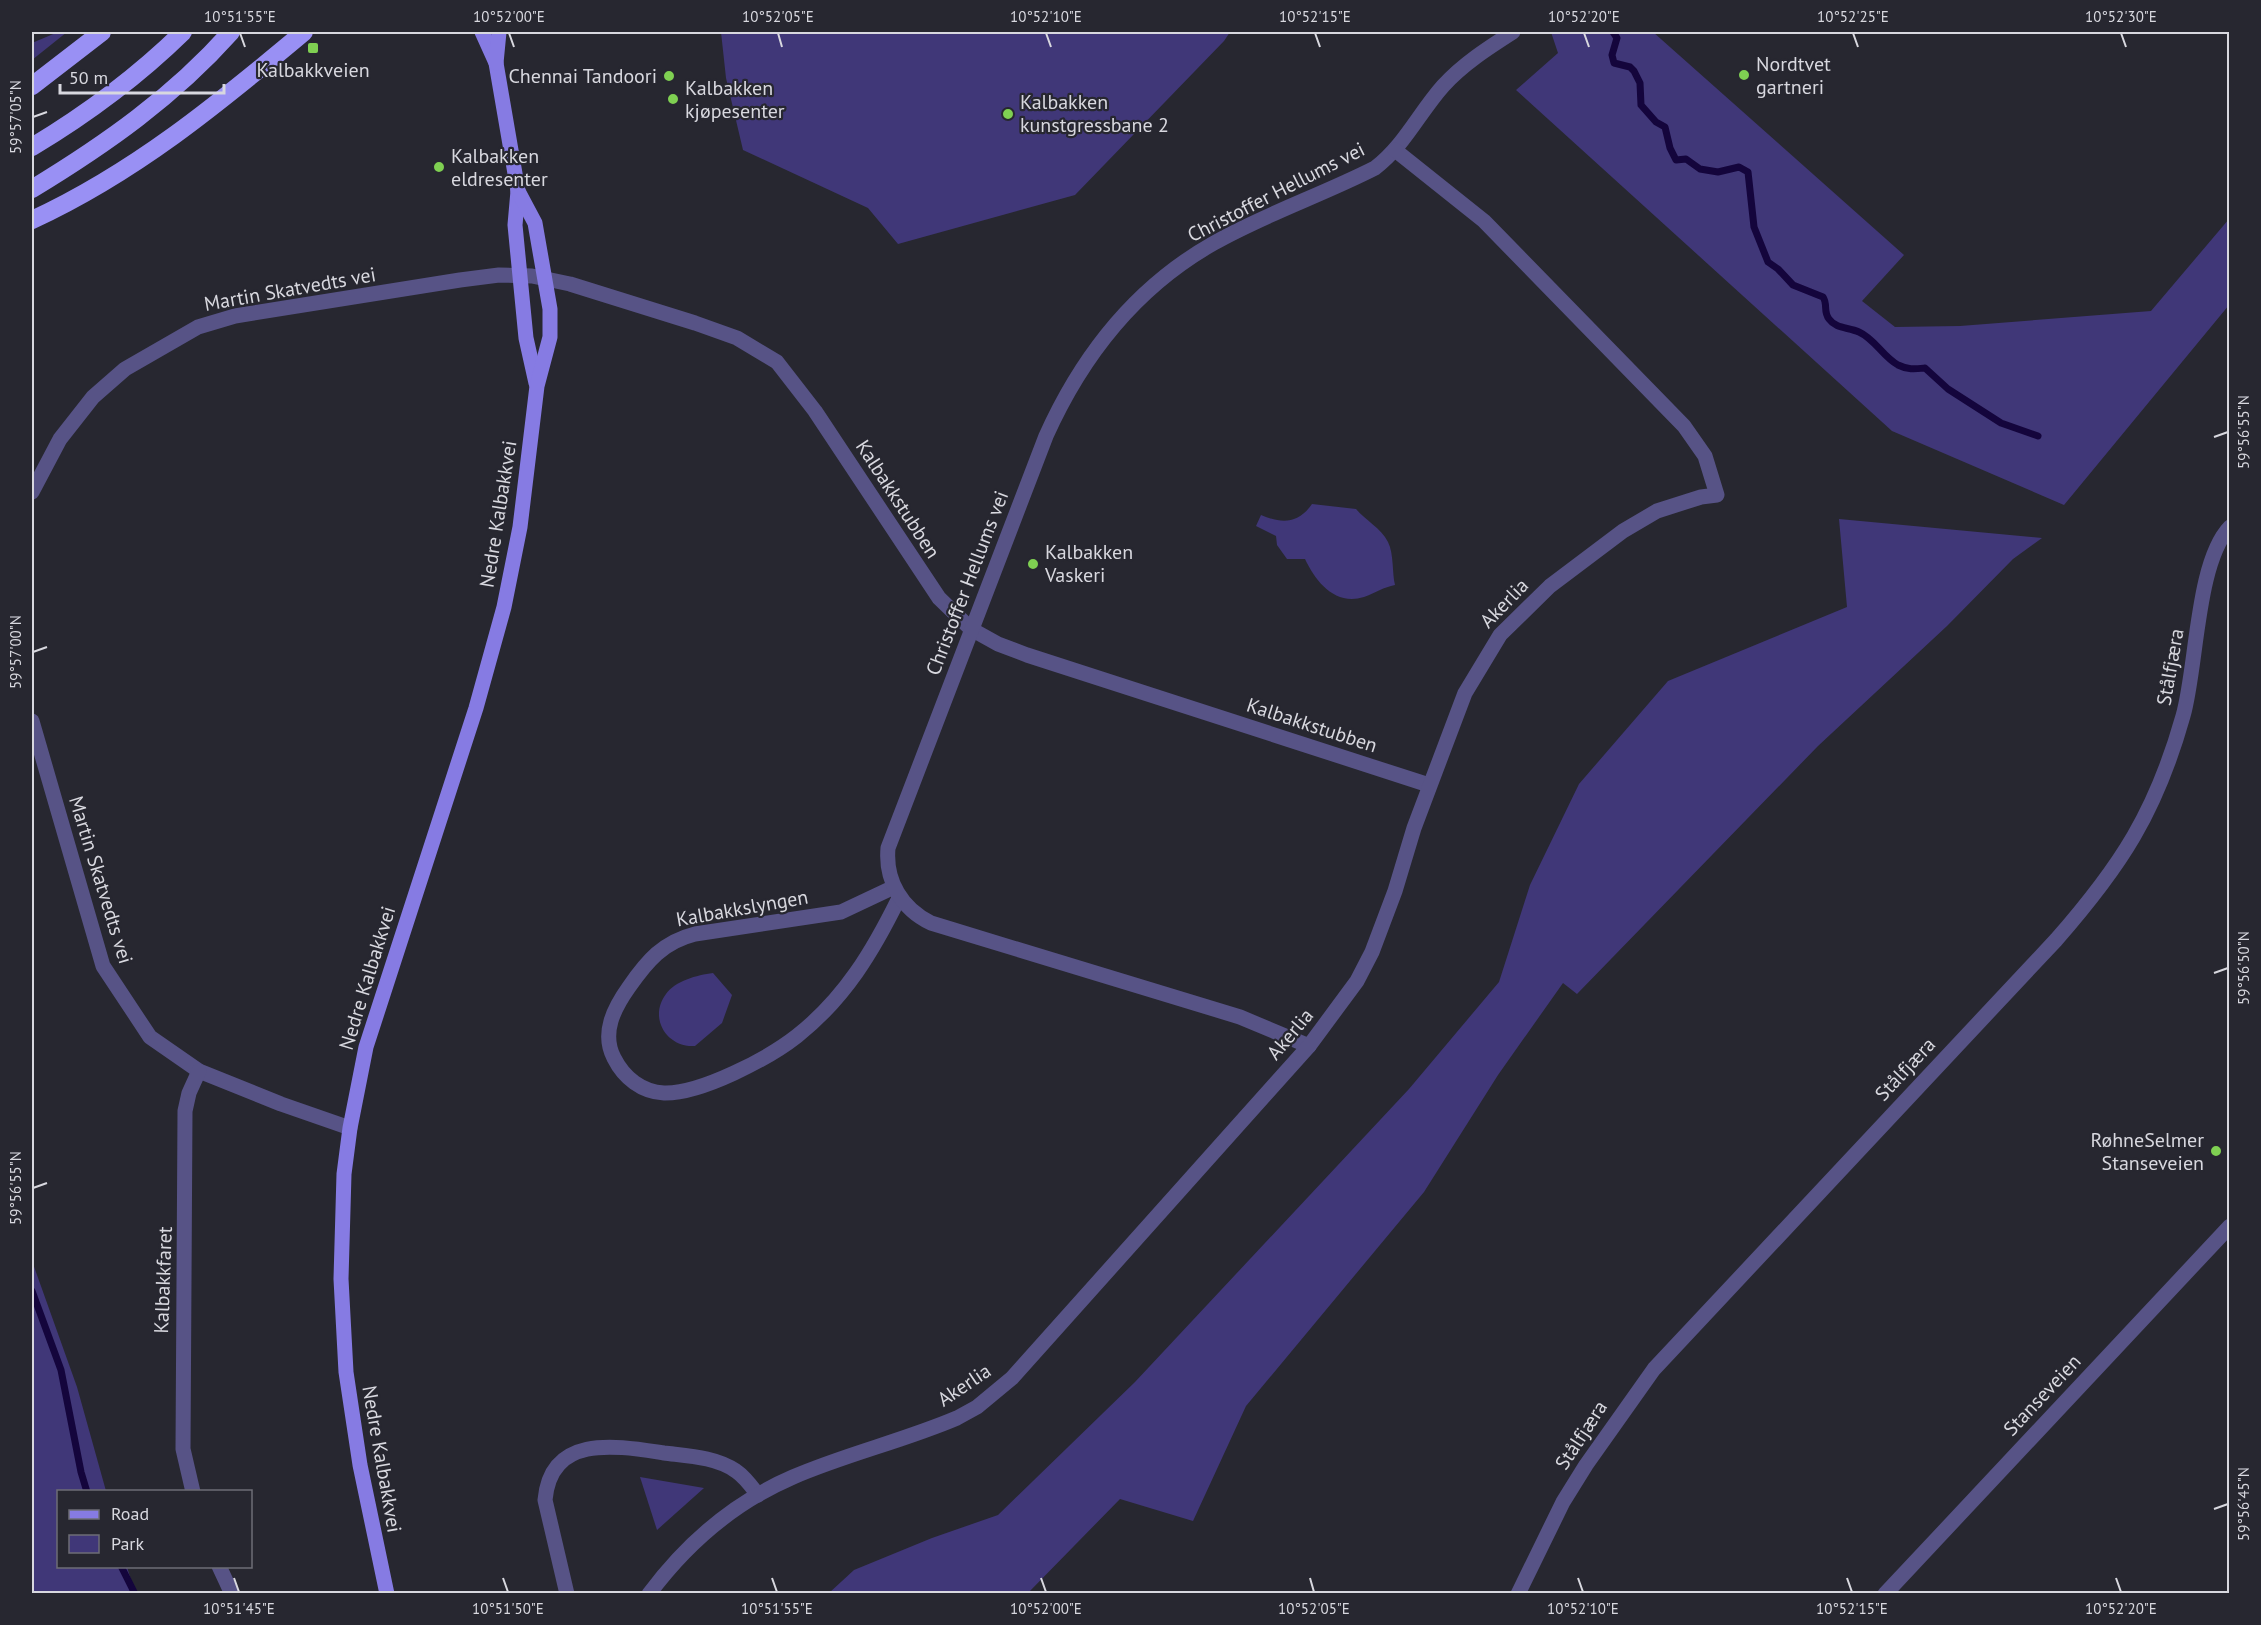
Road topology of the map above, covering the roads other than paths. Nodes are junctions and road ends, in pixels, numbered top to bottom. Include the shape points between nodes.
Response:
1 (102, 32) edge
2 (183, 32) edge
3 (231, 32) edge
4 (304, 32) edge
5 (482, 32) edge
6 (499, 32) edge
7 (1513, 32) edge
8 (496, 63) junction
9 (32, 86) edge
10 (32, 147) edge
11 (1395, 150) junction
12 (32, 189) edge
13 (518, 191) junction
14 (32, 220) edge
15 (521, 275) junction
16 (546, 279) junction
17 (537, 386) junction
18 (32, 492) edge
19 (1717, 495) joint
20 (2229, 527) edge
21 (971, 629) junction
22 (32, 722) edge
23 (1429, 785) junction
24 (897, 892) junction
25 (1309, 1046) junction
26 (199, 1071) junction
27 (350, 1128) junction
28 (2229, 1226) edge
29 (193, 1490) edge
30 (759, 1495) junction
31 (220, 1568) edge
32 (232, 1593) edge
33 (387, 1593) edge
34 (567, 1593) edge
35 (649, 1593) edge
36 (1518, 1593) edge
37 (1885, 1593) edge

1 - 9 highway
2 - 10 highway via 128,82
3 - 12 highway via 152,109
4 - 14 highway via 222,101 158,148 103,183
5 - 8 main road, Nedre Kalbakkvei
6 - 8 main road, Nedre Kalbakkvei
7 - 11 street via 1453,76
8 - 13 main road, Nedre Kalbakkvei
11 - 19 street, Christoffer Hellums vei via 1484,221 1684,426 1705,456
11 - 21 street, Christoffer Hellums vei via 1375,168 1213,244 1174,269 1128,308 1062,401
13 - 15 main road, Nedre Kalbakkvei via 515,225
13 - 16 main road, Nedre Kalbakkvei via 535,223
15 - 16 street, Kalbakkstubben
15 - 17 main road, Nedre Kalbakkvei via 526,338
15 - 18 street, Martin Skatvedts vei via 460,280 235,316 198,327 125,369 93,397 60,439
16 - 17 main road, Nedre Kalbakkvei via 550,337
16 - 21 street, Kalbakkstubben via 706,327 744,342 777,362 939,598
17 - 27 main road, Nedre Kalbakkvei via 527,483 504,607 476,708 376,1012
19 - 23 street, Akerlia via 1679,503 1643,518 1577,565 1513,620 1472,679
20 - 36 street, Stålfjæra via 2208,576 2190,684 2176,738 2146,815 2116,867 2056,940 1654,1369 1563,1502
21 - 23 street, Kalbakkstubben via 1027,655
21 - 24 street, Christoffer Hellums vei via 891,836 887,857
22 - 26 street, Martin Skatvedts vei via 102,966 150,1037
23 - 25 street, Akerlia via 1372,952 1342,1004
24 - 24 street, Kalbakkslyngen via 841,912 694,934 665,946 650,958 614,1012 608,1038 622,1072 638,1085 666,1093 729,1075 767,1056 817,1019 852,983 874,949
24 - 25 street via 917,916 945,928 1239,1017
25 - 30 street, Akerlia via 995,1393 947,1422 812,1470
26 - 27 street, Martin Skatvedts vei
26 - 29 street, Kalbakkfaret via 186,1111 187,1227 182,1328 183,1449
27 - 33 main road, Nedre Kalbakkvei via 341,1230 346,1372 360,1465
28 - 37 street, Stanseveien
30 - 34 street via 736,1471 701,1458 602,1446 577,1452 555,1471 545,1500
30 - 35 street, Akerlia via 691,1545
31 - 32 street

